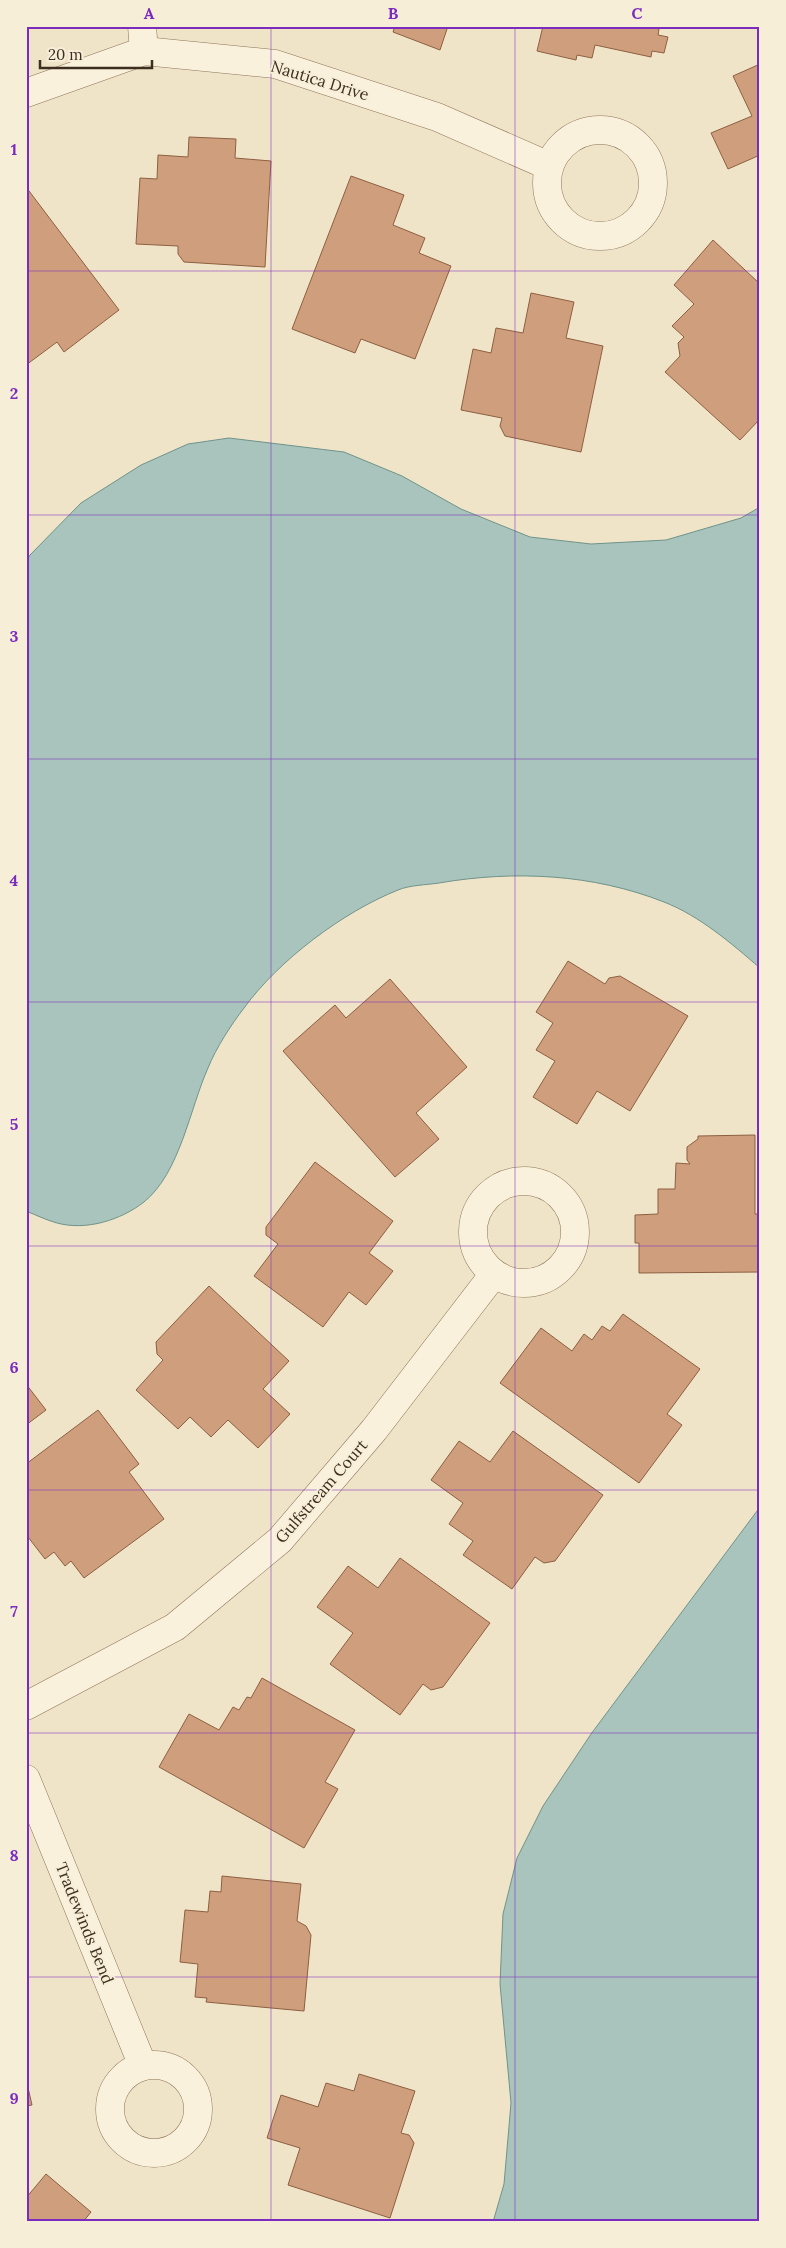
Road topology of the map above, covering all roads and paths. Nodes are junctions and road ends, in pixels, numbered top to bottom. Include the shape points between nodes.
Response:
1 (143, 39) edge
2 (26, 93) edge
3 (549, 166) dead end
4 (494, 1274) dead end
5 (26, 1706) edge
6 (26, 1780) edge
7 (143, 2066) dead end

1 - 2 street, Nautica Drive
1 - 3 street, Nautica Drive via 275,64 436,117
4 - 5 street, Gulfstream Court via 374,1430 280,1540 175,1626
6 - 7 street, Tradewinds Bend

